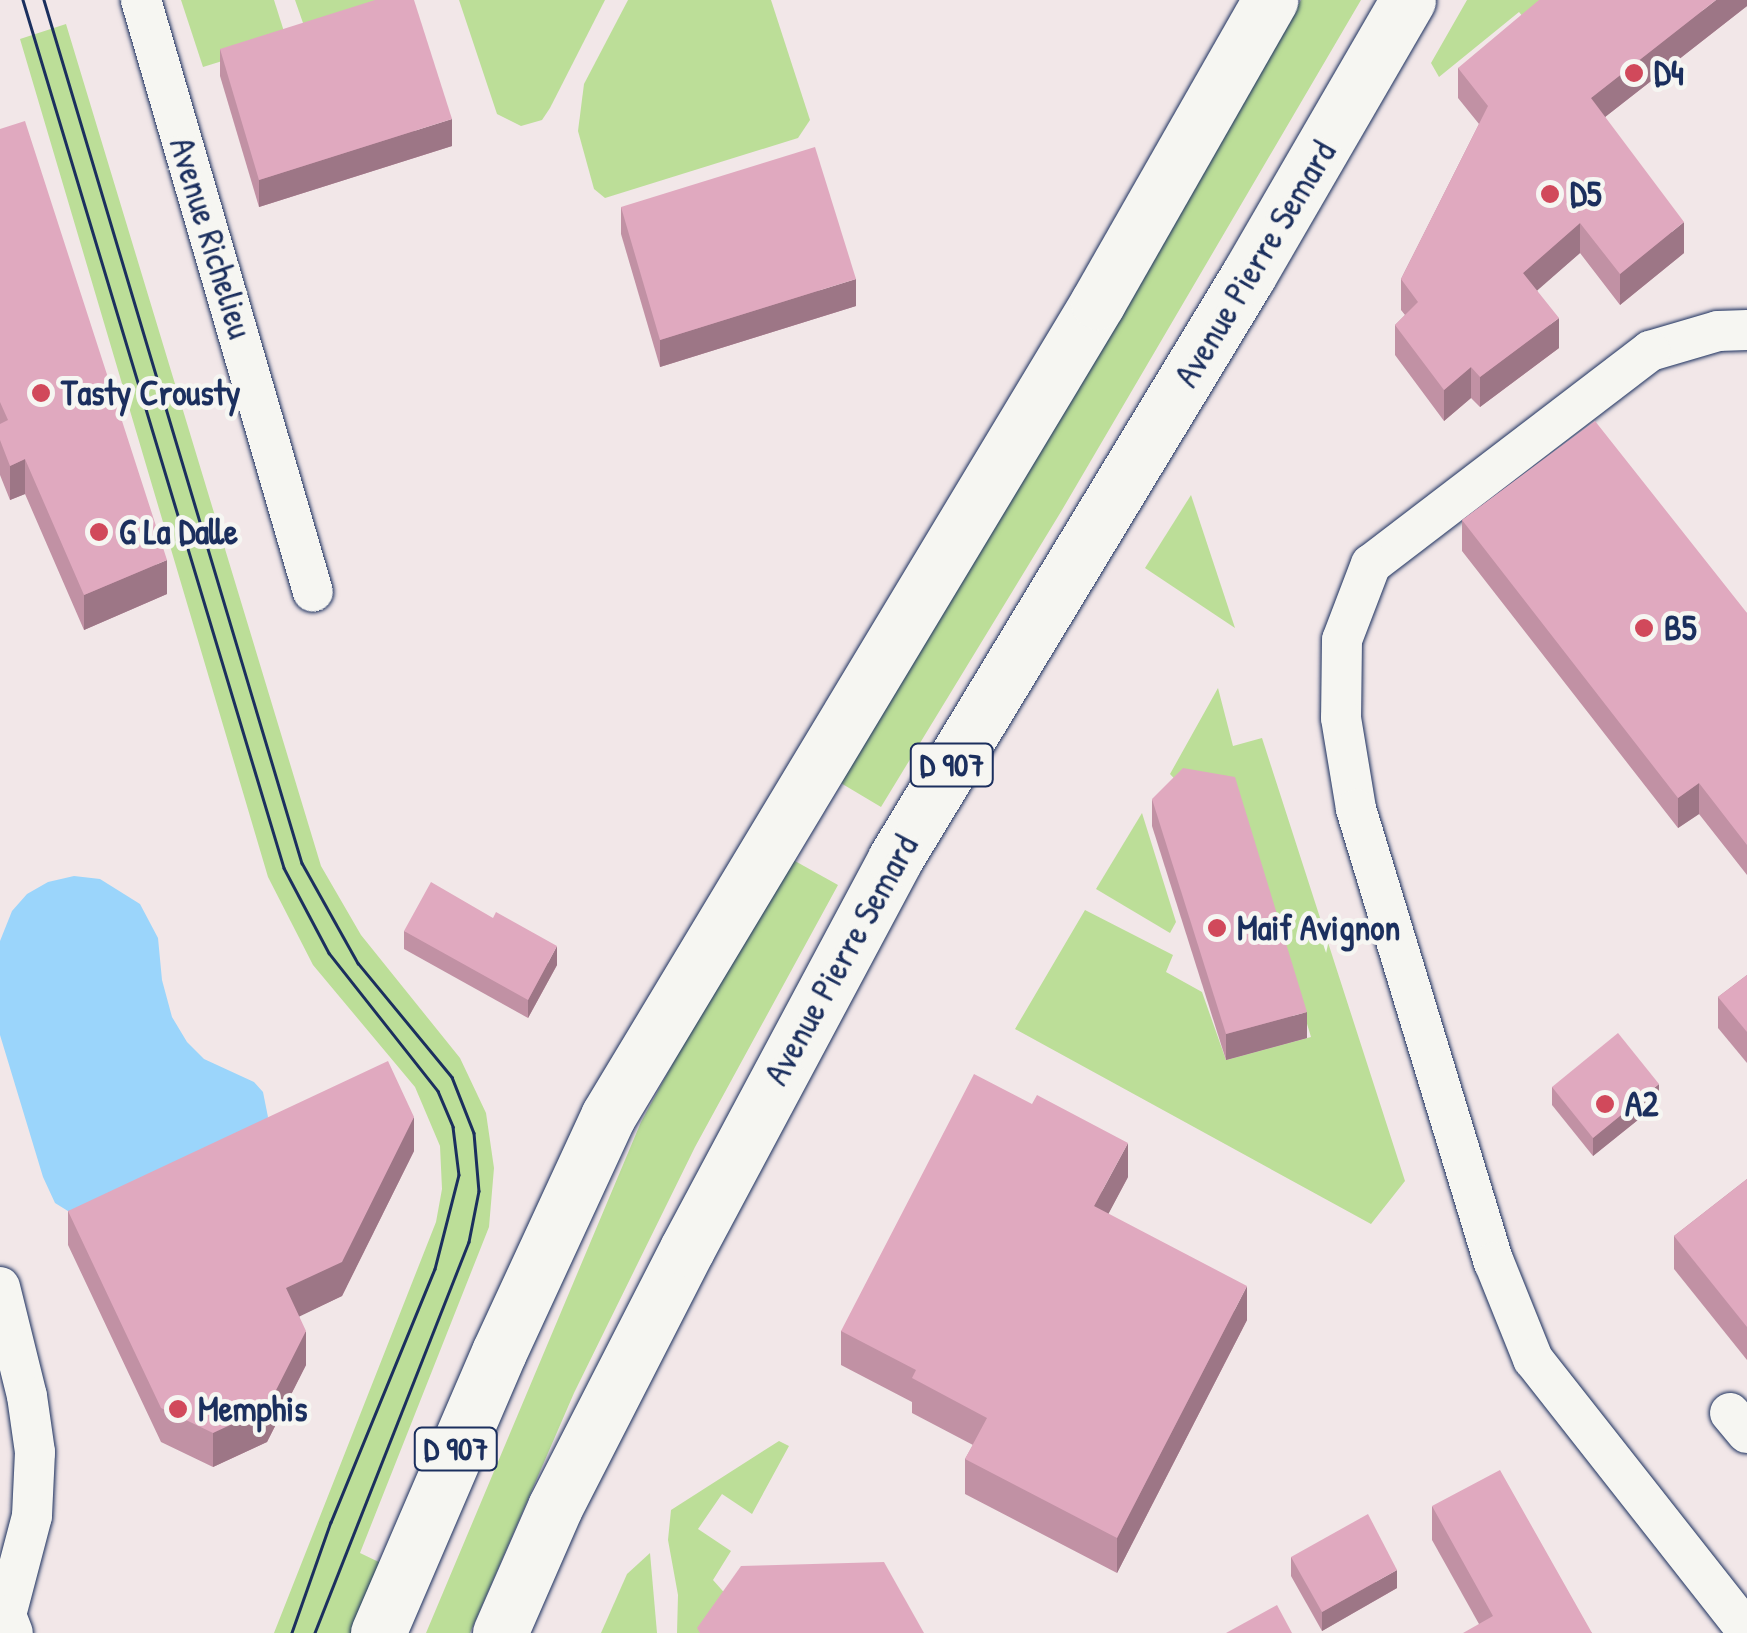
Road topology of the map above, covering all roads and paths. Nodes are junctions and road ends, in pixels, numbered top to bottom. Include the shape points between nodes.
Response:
1 (140, 0) edge
2 (1270, 0) edge
3 (1408, 0) edge
4 (1747, 330) edge
5 (313, 592) dead end
6 (0, 1287) edge
7 (1747, 1630) edge
8 (13, 1633) edge
9 (378, 1633) edge
10 (500, 1633) edge

1 - 5 street, Avenue Richelieu
2 - 9 main road, D 907 via 1088,319 608,1116
3 - 10 main road, Avenue Pierre Semard / D 907 via 1218,328 895,859 686,1248
4 - 7 street via 1718,331 1650,352 1371,564 1342,640 1341,718 1356,808 1494,1262 1532,1358
6 - 8 street via 35,1452 32,1516 6,1615

